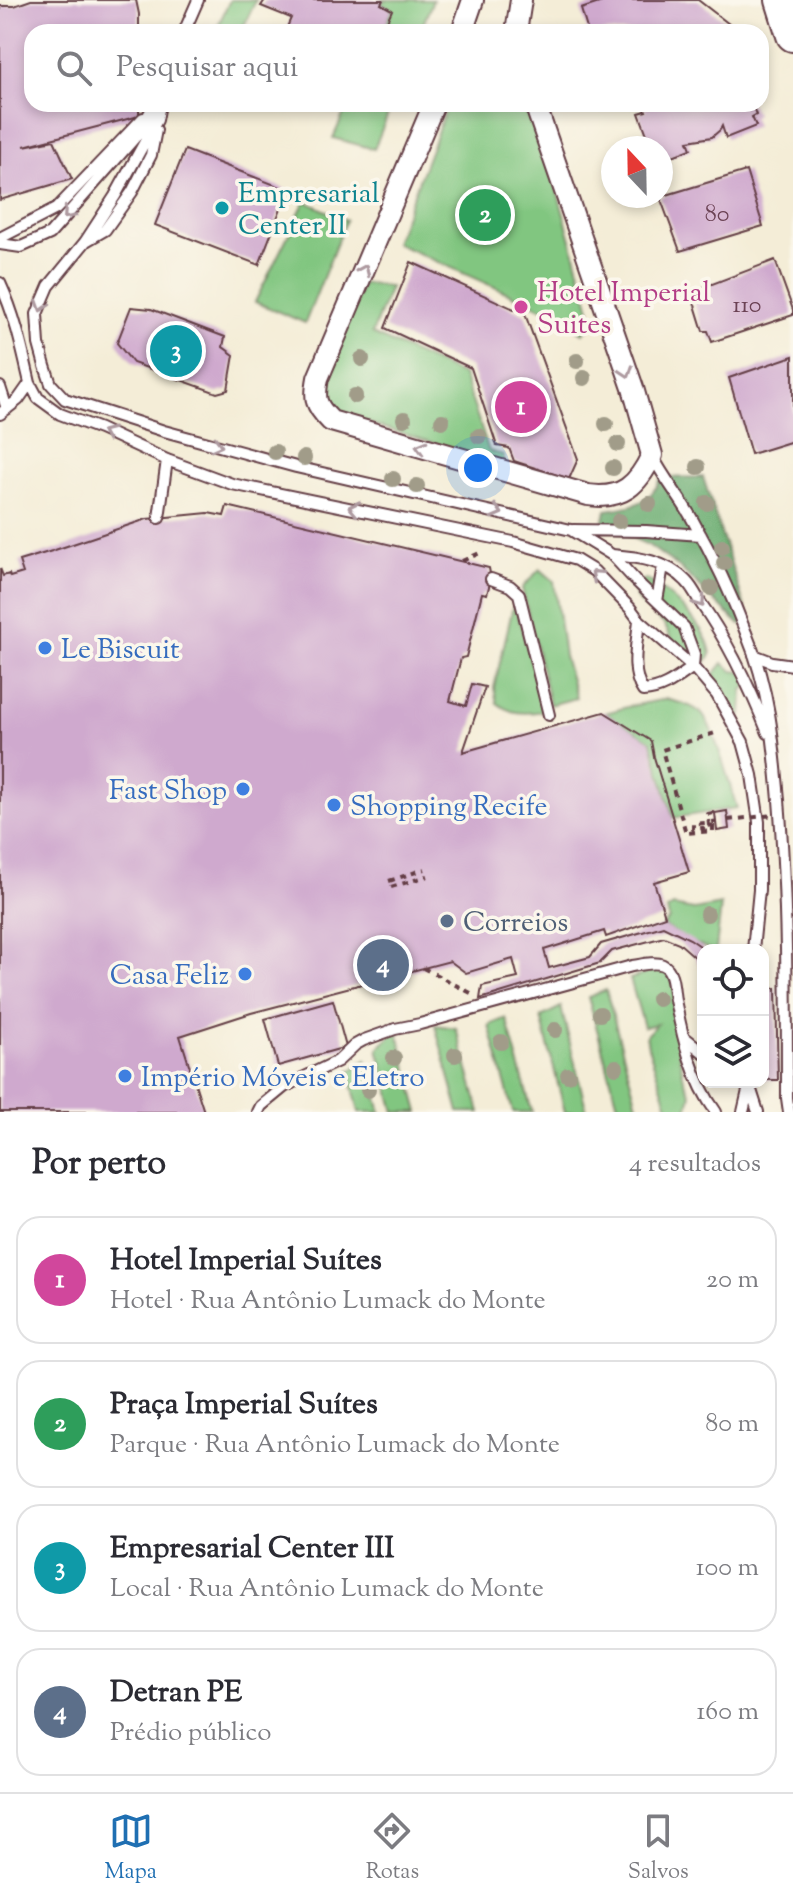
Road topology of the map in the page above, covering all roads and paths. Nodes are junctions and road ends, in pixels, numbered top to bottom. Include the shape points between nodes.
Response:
1 (198, 0) edge
2 (473, 0) edge
3 (521, 0) edge
4 (782, 0) edge
5 (188, 24) edge
6 (465, 24) edge
7 (517, 24) edge
8 (793, 35) edge
9 (149, 112) edge
10 (151, 112) edge
11 (156, 112) edge
12 (431, 112) edge
13 (538, 112) edge
14 (0, 238) edge
15 (0, 244) edge
16 (0, 283) edge
17 (30, 383) junction
18 (0, 387) edge
19 (3, 411) edge
20 (652, 455) junction
21 (167, 460) junction
22 (159, 518) dead end
23 (571, 530) junction
24 (701, 535) junction
25 (612, 555) junction
26 (663, 566) junction
27 (491, 579) dead end
28 (657, 601) junction
29 (639, 620) junction
30 (754, 655) junction
31 (793, 665) edge
32 (693, 667) junction
33 (549, 715) dead end
34 (715, 733) dead end
35 (775, 749) junction
36 (774, 815) dead end
37 (708, 819) dead end
38 (728, 820) dead end
39 (713, 825) junction
40 (704, 831) junction
41 (425, 869) dead end
42 (428, 876) dead end
43 (754, 944) edge
44 (423, 968) dead end
45 (461, 1013) junction
46 (684, 1037) junction
47 (697, 1047) edge
48 (749, 1088) edge
49 (751, 1088) edge
50 (258, 1112) edge
51 (716, 1112) edge
52 (743, 1112) edge
53 (758, 1112) edge
54 (789, 1112) edge

1 - 5 lane
2 - 6 street
3 - 7 street
4 - 8 main road
9 - 14 lane via 56,209
10 -> 15 lane via 50,234 21,247
11 -> 23 lane via 151,155 132,192 105,230 85,242 49,286 37,314 45,366 51,384 65,399 296,467
20 -> 12 street via 635,483 618,495 601,497 331,421 317,405 315,393 327,353
13 -> 20 street
16 - 17 lane
17 - 19 lane
21 -> 17 lane via 60,414 38,398
18 - 19 lane
20 - 24 lane
21 - 22 lane
29 -> 21 lane via 594,571 576,560 479,534 232,484
23 - 24 lane
23 - 25 lane
24 - 30 lane
25 - 26 lane
25 - 28 lane
26 - 28 lane
26 -> 35 lane via 685,580 711,618
27 - 33 lane via 519,594
28 - 32 lane via 684,627
29 - 32 lane
29 - 32 lane via 637,682 643,691 667,686
30 - 31 lane
30 - 35 lane
32 - 43 lane via 735,726 752,775 759,822
34 - 40 path via 662,750 686,833
35 - 54 lane via 784,852
36 - 38 path, bridge
37 - 39 path via 713,813
39 - 40 path via 713,831
39 - 40 path via 693,824 693,829
41 - 42 path via 390,884
44 - 45 path via 480,998
45 - 46 lane via 632,966 663,965 672,977
45 - 50 lane via 364,1040 338,1061 284,1087
46 - 47 lane
46 - 51 lane via 695,1075
48 - 52 lane
49 - 53 lane

